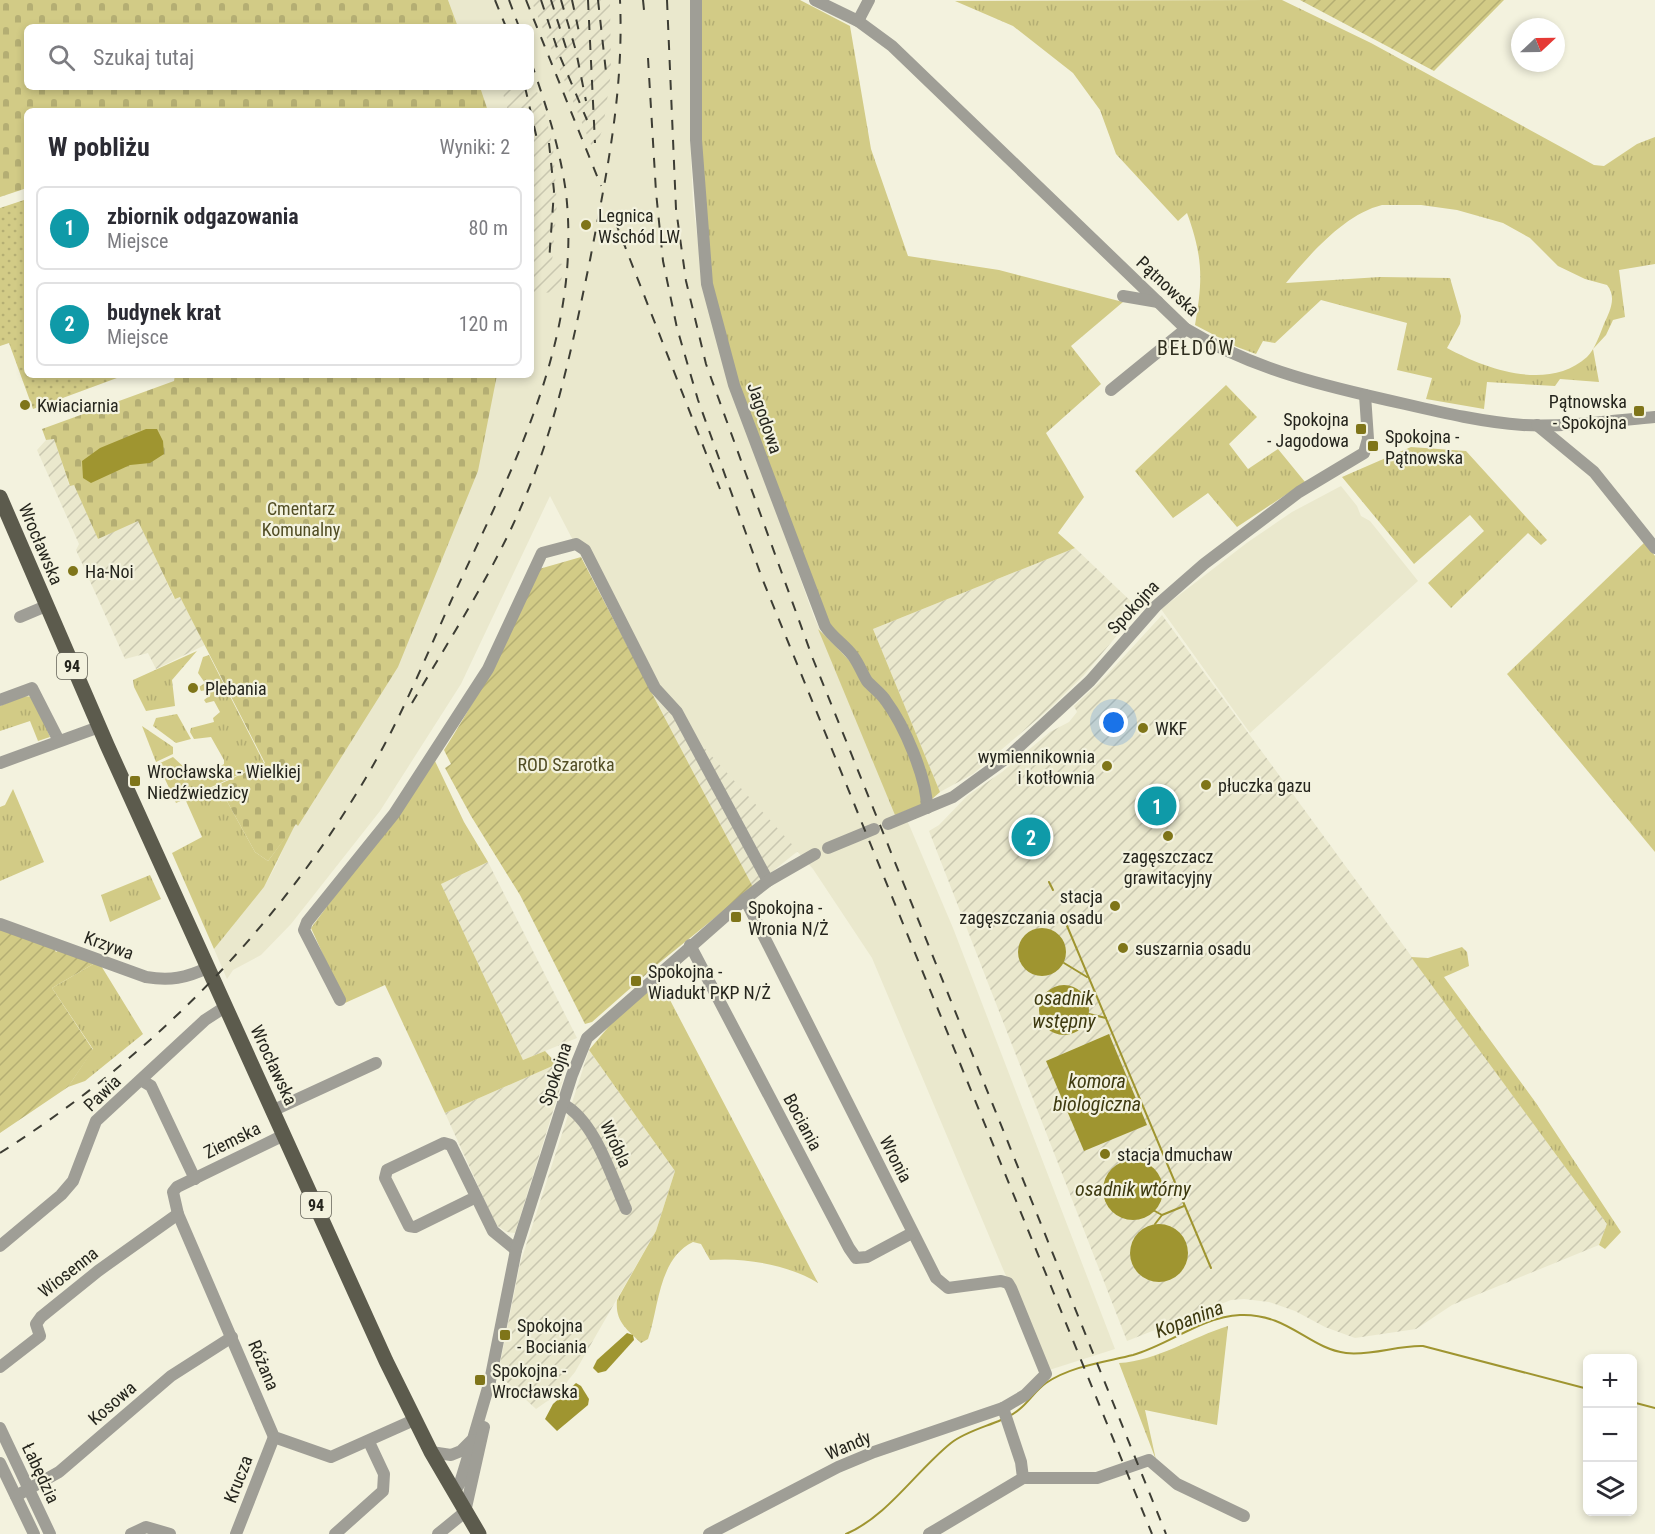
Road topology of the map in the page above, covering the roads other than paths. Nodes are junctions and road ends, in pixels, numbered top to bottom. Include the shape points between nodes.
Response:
1 (696, 0) edge
2 (815, 0) edge
3 (869, 0) edge
4 (858, 21) junction
5 (1123, 296) dead end
6 (1159, 303) junction
7 (1186, 328) junction
8 (1111, 390) dead end
9 (1365, 395) junction
10 (1655, 417) edge
11 (1538, 425) junction
12 (0, 497) edge
13 (0, 520) edge
14 (1655, 548) edge
15 (46, 606) junction
16 (20, 617) dead end
17 (0, 700) edge
18 (99, 727) junction
19 (58, 741) junction
20 (0, 763) edge
21 (927, 808) junction
22 (888, 824) dead end
23 (874, 829) dead end
24 (828, 848) dead end
25 (815, 854) dead end
26 (768, 881) junction
27 (745, 899) junction
28 (0, 924) edge
29 (690, 945) junction
30 (207, 968) junction
31 (340, 1000) dead end
32 (225, 1007) junction
33 (376, 1063) dead end
34 (141, 1080) junction
35 (563, 1104) junction
36 (274, 1110) junction
37 (284, 1135) junction
38 (195, 1179) junction
39 (476, 1197) junction
40 (626, 1209) dead end
41 (178, 1214) junction
42 (912, 1233) junction
43 (0, 1246) edge
44 (516, 1250) junction
45 (232, 1337) junction
46 (0, 1367) edge
47 (1046, 1374) joint
48 (484, 1407) junction
49 (1006, 1414) junction
50 (414, 1420) junction
51 (0, 1428) edge
52 (274, 1437) junction
53 (473, 1439) junction
54 (3, 1441) edge
55 (369, 1442) junction
56 (431, 1452) junction
57 (0, 1463) edge
58 (472, 1478) junction
59 (1023, 1478) junction
60 (29, 1490) junction
61 (454, 1493) junction
62 (16, 1496) junction
63 (465, 1512) junction
64 (1244, 1516) dead end
65 (34, 1534) edge
66 (50, 1534) edge
67 (131, 1534) edge
68 (170, 1534) edge
69 (236, 1534) edge
70 (335, 1534) edge
71 (438, 1534) edge
72 (479, 1534) edge
73 (709, 1534) edge
74 (929, 1534) edge

1 - 21 street, Jagodowa via 696,140 707,284 717,328 756,447 825,626 852,655 892,711 922,776
2 - 4 street, Pątnowska
3 - 4 street
4 - 6 street, Pątnowska via 906,58
5 - 6 street
6 - 7 street, Pątnowska
7 - 8 street
7 - 9 street, Pątnowska via 1259,366
9 - 11 street, Pątnowska via 1474,420
9 - 21 street, Spokojna via 1368,439 1364,453 1299,492 1204,564 1156,606 1090,681 1008,757 952,797
10 - 11 street, Pątnowska
11 - 14 street via 1594,472
12 - 15 main road, Wrocławska / 94
13 - 15 main road, Wrocławska / 94
15 - 16 street
15 - 18 main road, Wrocławska / 94
17 - 19 street via 32,688
18 - 19 street
18 - 30 main road, Wrocławska / 94
19 - 20 street
21 - 22 street, Spokojna
23 - 24 street
25 - 26 street, Spokojna
26 - 27 street, Spokojna
26 - 31 street via 677,712 655,688 585,550 576,544 543,554 488,669 394,814 307,922 304,930
27 - 29 street, Spokojna
27 - 42 street, Wronia
28 - 30 street, Krzywa via 146,977 166,981
29 - 35 street, Spokojna via 587,1038
29 - 42 street, Bociania via 856,1258 867,1257
30 - 32 main road, Wrocławska / 94
32 - 34 street, Pawia via 205,1020
32 - 36 main road, Wrocławska / 94
33 - 36 street
34 - 38 street via 152,1086
34 - 43 street, Pawia via 96,1121 73,1181
35 - 40 street, Wróbla via 587,1124
35 - 44 street, Spokojna
36 - 37 main road, Wrocławska / 94
37 - 38 street, Ziemska
37 - 50 main road, Wrocławska / 94
38 - 41 street, Różana via 177,1186 173,1192
39 - 39 street via 451,1145 444,1143 387,1170 385,1178 409,1226 415,1227
39 - 44 street via 493,1231
41 - 45 street, Różana
41 - 46 street, Wiosenna via 41,1317 36,1324 40,1336
42 - 47 street, Wronia via 936,1278 948,1288 1008,1283
44 - 48 street, Spokojna
45 - 52 street, Różana
45 - 60 street, Kosowa via 171,1376 59,1472
47 - 49 street, Wandy
48 - 53 street, Spokojna
48 - 58 street, Spokojna via 484,1429
49 - 59 street
49 - 73 street, Wandy via 847,1463
50 - 55 street
50 - 56 main road, Wrocławska / 94
51 - 54 street, Łabędzia
52 - 55 street via 331,1457
52 - 69 street, Krucza
53 - 56 street via 451,1455
53 - 61 street, Spokojna
54 - 60 street, Łabędzia
55 - 70 street via 384,1474 382,1491
56 - 61 main road, Wrocławska / 94
57 - 62 street, Łabędzia
58 - 61 street via 465,1491
58 - 63 street, Spokojna
59 - 64 street via 1097,1478 1149,1460 1177,1485
59 - 74 street
60 - 62 street, Kosowa
60 - 66 street, Łabędzia
61 - 63 main road, Wrocławska / 94
62 - 65 street, Łabędzia
63 - 71 street
63 - 72 main road, Wrocławska / 94
67 - 68 street via 146,1527

